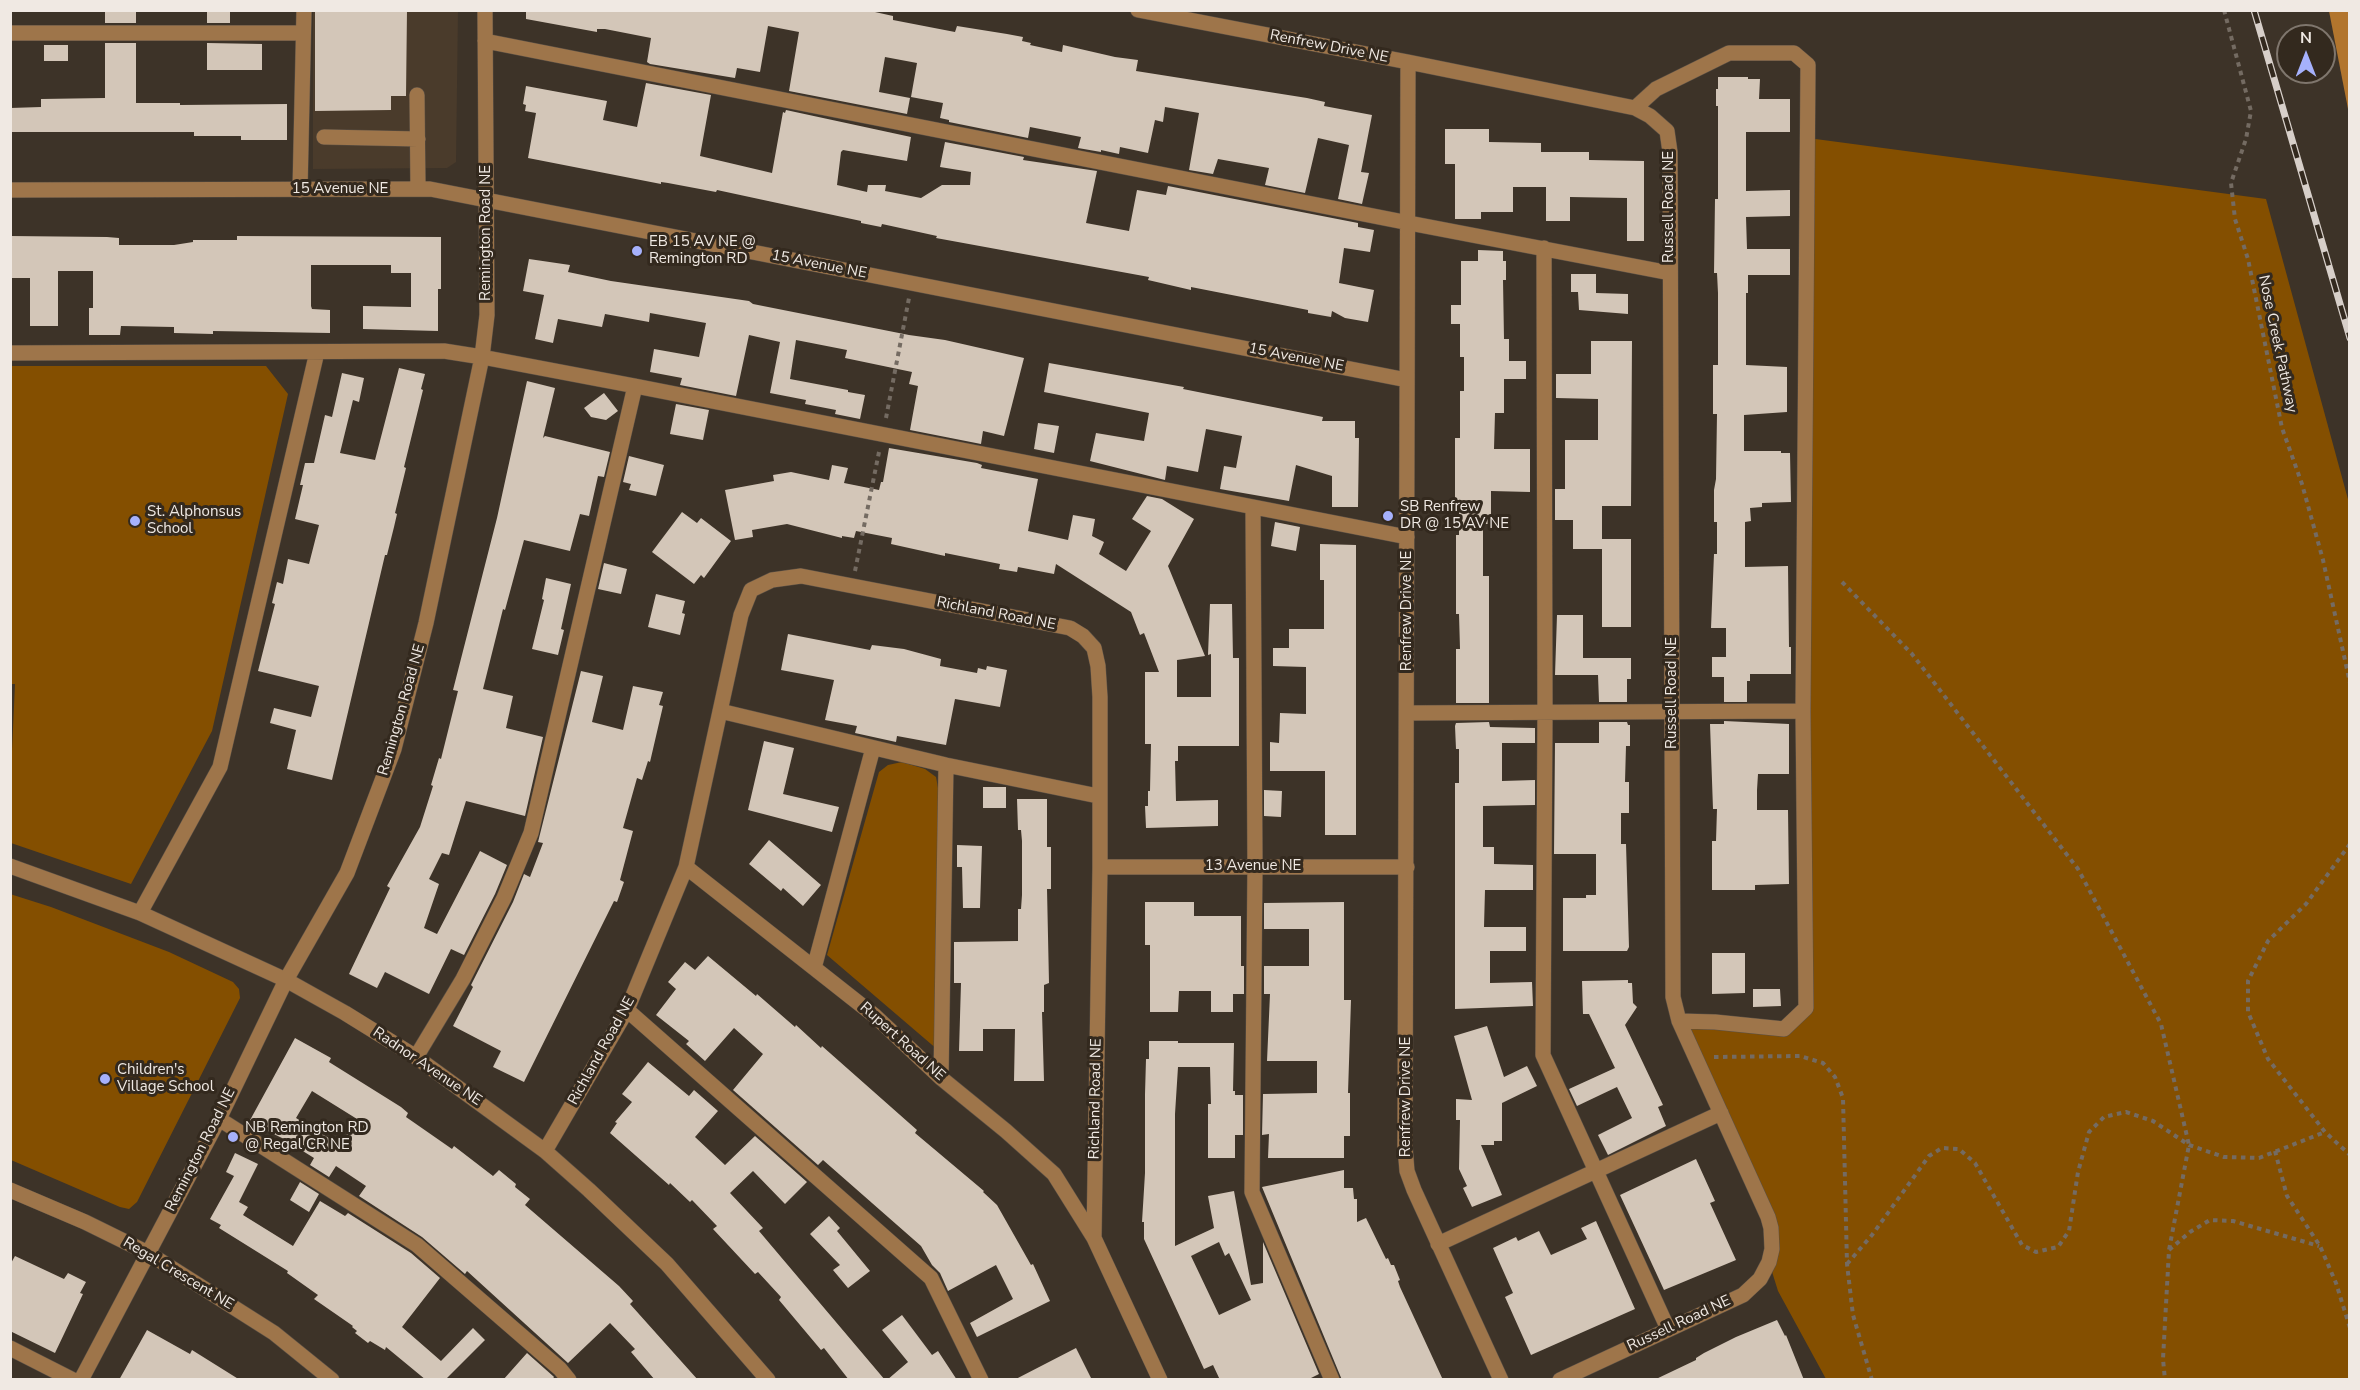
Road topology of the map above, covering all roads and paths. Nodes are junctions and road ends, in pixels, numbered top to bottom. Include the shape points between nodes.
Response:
1 (304, 10) edge
2 (485, 10) edge
3 (1138, 10) edge
4 (2224, 10) edge
5 (10, 33) edge
6 (303, 33) junction
7 (485, 41) junction
8 (1408, 62) junction
9 (417, 95) dead end
10 (1635, 108) junction
11 (324, 137) dead end
12 (418, 139) junction
13 (418, 189) junction
14 (10, 190) edge
15 (300, 190) junction
16 (486, 200) junction
17 (1409, 223) junction
18 (1544, 248) junction
19 (1670, 273) junction
20 (912, 283) junction
21 (317, 352) junction
22 (10, 353) edge
23 (482, 357) junction
24 (1407, 380) junction
25 (635, 386) junction
26 (883, 435) junction
27 (1253, 508) junction
28 (1407, 537) junction
29 (1842, 582) dead end
30 (852, 586) junction
31 (2349, 683) edge
32 (720, 711) junction
33 (1803, 711) junction
34 (1407, 713) junction
35 (1545, 713) junction
36 (1672, 713) junction
37 (873, 748) junction
38 (946, 765) junction
39 (1098, 796) junction
40 (2349, 844) edge
41 (10, 866) edge
42 (1255, 866) junction
43 (686, 867) junction
44 (1100, 867) junction
45 (1407, 867) junction
46 (140, 913) junction
47 (814, 968) junction
48 (286, 980) junction
49 (627, 1010) junction
50 (1679, 1021) junction
51 (416, 1057) junction
52 (1695, 1057) junction
53 (941, 1078) junction
54 (1721, 1113) junction
55 (219, 1119) junction
56 (2325, 1132) junction
57 (2189, 1145) junction
58 (545, 1151) junction
59 (2275, 1151) junction
60 (2349, 1155) edge
61 (1595, 1172) junction
62 (10, 1190) edge
63 (1094, 1238) junction
64 (1438, 1244) junction
65 (2320, 1246) junction
66 (2169, 1250) junction
67 (148, 1253) junction
68 (1847, 1264) junction
69 (2349, 1328) edge
70 (1668, 1329) junction
71 (10, 1348) edge
72 (2165, 1377) edge
73 (73, 1380) edge
74 (81, 1380) edge
75 (333, 1380) edge
76 (569, 1380) edge
77 (768, 1380) edge
78 (981, 1380) edge
79 (1160, 1380) edge
80 (1332, 1380) edge
81 (1501, 1380) edge
82 (1560, 1380) edge
83 (1872, 1380) edge
84 (2160, 1380) edge

1 - 6 street
2 - 7 street, Remington Road NE
3 - 8 street, Renfrew Drive NE
4 - 31 path, Nose Creek Pathway via 2251,111 2231,183 2235,219 2248,260 2282,428 2324,560
5 - 6 street
6 - 15 street
7 - 16 street, Remington Road NE
7 - 17 street
8 - 10 street, Russell Road NE
8 - 17 street, Renfrew Drive NE
9 - 12 street
10 - 19 street, Russell Road NE via 1667,131
10 - 33 street via 1656,89 1730,53 1794,53 1808,66
11 - 12 street
12 - 13 street
13 - 15 street, 15 Avenue NE
13 - 16 street, 15 Avenue NE
14 - 15 street, 15 Avenue NE
16 - 20 street, 15 Avenue NE
16 - 23 street, Remington Road NE via 487,315
17 - 18 street
17 - 24 street, Renfrew Drive NE
18 - 19 street
18 - 35 street
19 - 36 street, Russell Road NE
20 - 24 street, 15 Avenue NE
20 - 26 path
21 - 22 street
21 - 23 street via 444,351
21 - 46 street via 220,767
23 - 25 street
23 - 48 street, Remington Road NE via 426,623 394,749 347,873
24 - 28 street, Renfrew Drive NE
25 - 26 street
25 - 51 street via 531,833 463,980
26 - 27 street
26 - 30 path
27 - 28 street
27 - 42 street
28 - 34 street, Renfrew Drive NE
29 - 57 path via 1912,654 2078,869 2161,1024
30 - 32 street, Richland Road NE via 801,576 772,580 752,590 741,615
30 - 39 street, Richland Road NE via 1070,628 1083,636 1094,648 1098,666
32 - 37 street
32 - 43 street, Richland Road NE
33 - 36 street
33 - 50 street via 1806,1008 1784,1029
34 - 35 street
34 - 45 street, Renfrew Drive NE
35 - 36 street
35 - 61 street via 1542,1055
36 - 50 street, Russell Road NE via 1674,997
37 - 38 street
37 - 47 street
38 - 39 street
38 - 53 street
39 - 44 street, Richland Road NE
40 - 56 path via 2306,904 2268,941 2248,981 2248,1012 2268,1059
41 - 46 street, Radnor Avenue NE
42 - 44 street, 13 Avenue NE
42 - 45 street, 13 Avenue NE
42 - 80 street via 1252,1192
43 - 47 street, Rupert Road NE
43 - 49 street, Richland Road NE
44 - 63 street, Richland Road NE
45 - 64 street, Renfrew Drive NE via 1405,1147 1413,1190
46 - 48 street, Radnor Avenue NE
47 - 53 street, Rupert Road NE via 875,1016
48 - 51 street, Radnor Avenue NE
48 - 55 street, Remington Road NE
49 - 58 street, Richland Road NE
49 - 78 street via 931,1278
50 - 52 street, Russell Road NE
51 - 58 street, Radnor Avenue NE
52 - 54 street, Russell Road NE
52 - 68 path via 1800,1056 1823,1063 1835,1077 1843,1098
53 - 63 street, Rupert Road NE via 1054,1174
54 - 61 street
54 - 70 street, Russell Road NE via 1768,1217 1772,1238 1769,1262 1760,1279 1743,1295
55 - 67 street, Remington Road NE
55 - 76 street via 417,1245
56 - 59 path
56 - 60 path
57 - 59 path via 2224,1157 2259,1158
57 - 66 path
57 - 68 path via 2153,1121 2126,1112 2104,1117 2089,1132 2069,1231 2058,1247 2036,1252 2022,1245 1975,1163 1959,1149 1942,1148 1929,1156
58 - 77 street, Radnor Avenue NE via 667,1264
59 - 65 path via 2287,1196
61 - 64 street
61 - 70 street
62 - 67 street, Regal Crescent NE
63 - 79 street, Richland Road NE
64 - 81 street, Renfrew Drive NE
65 - 66 path via 2233,1221 2210,1220
65 - 69 path
66 - 72 path
67 - 74 street, Remington Road NE
67 - 75 street, Regal Crescent NE via 274,1333
68 - 83 path via 1853,1315
70 - 82 street, Russell Road NE
71 - 73 street
72 - 84 path

